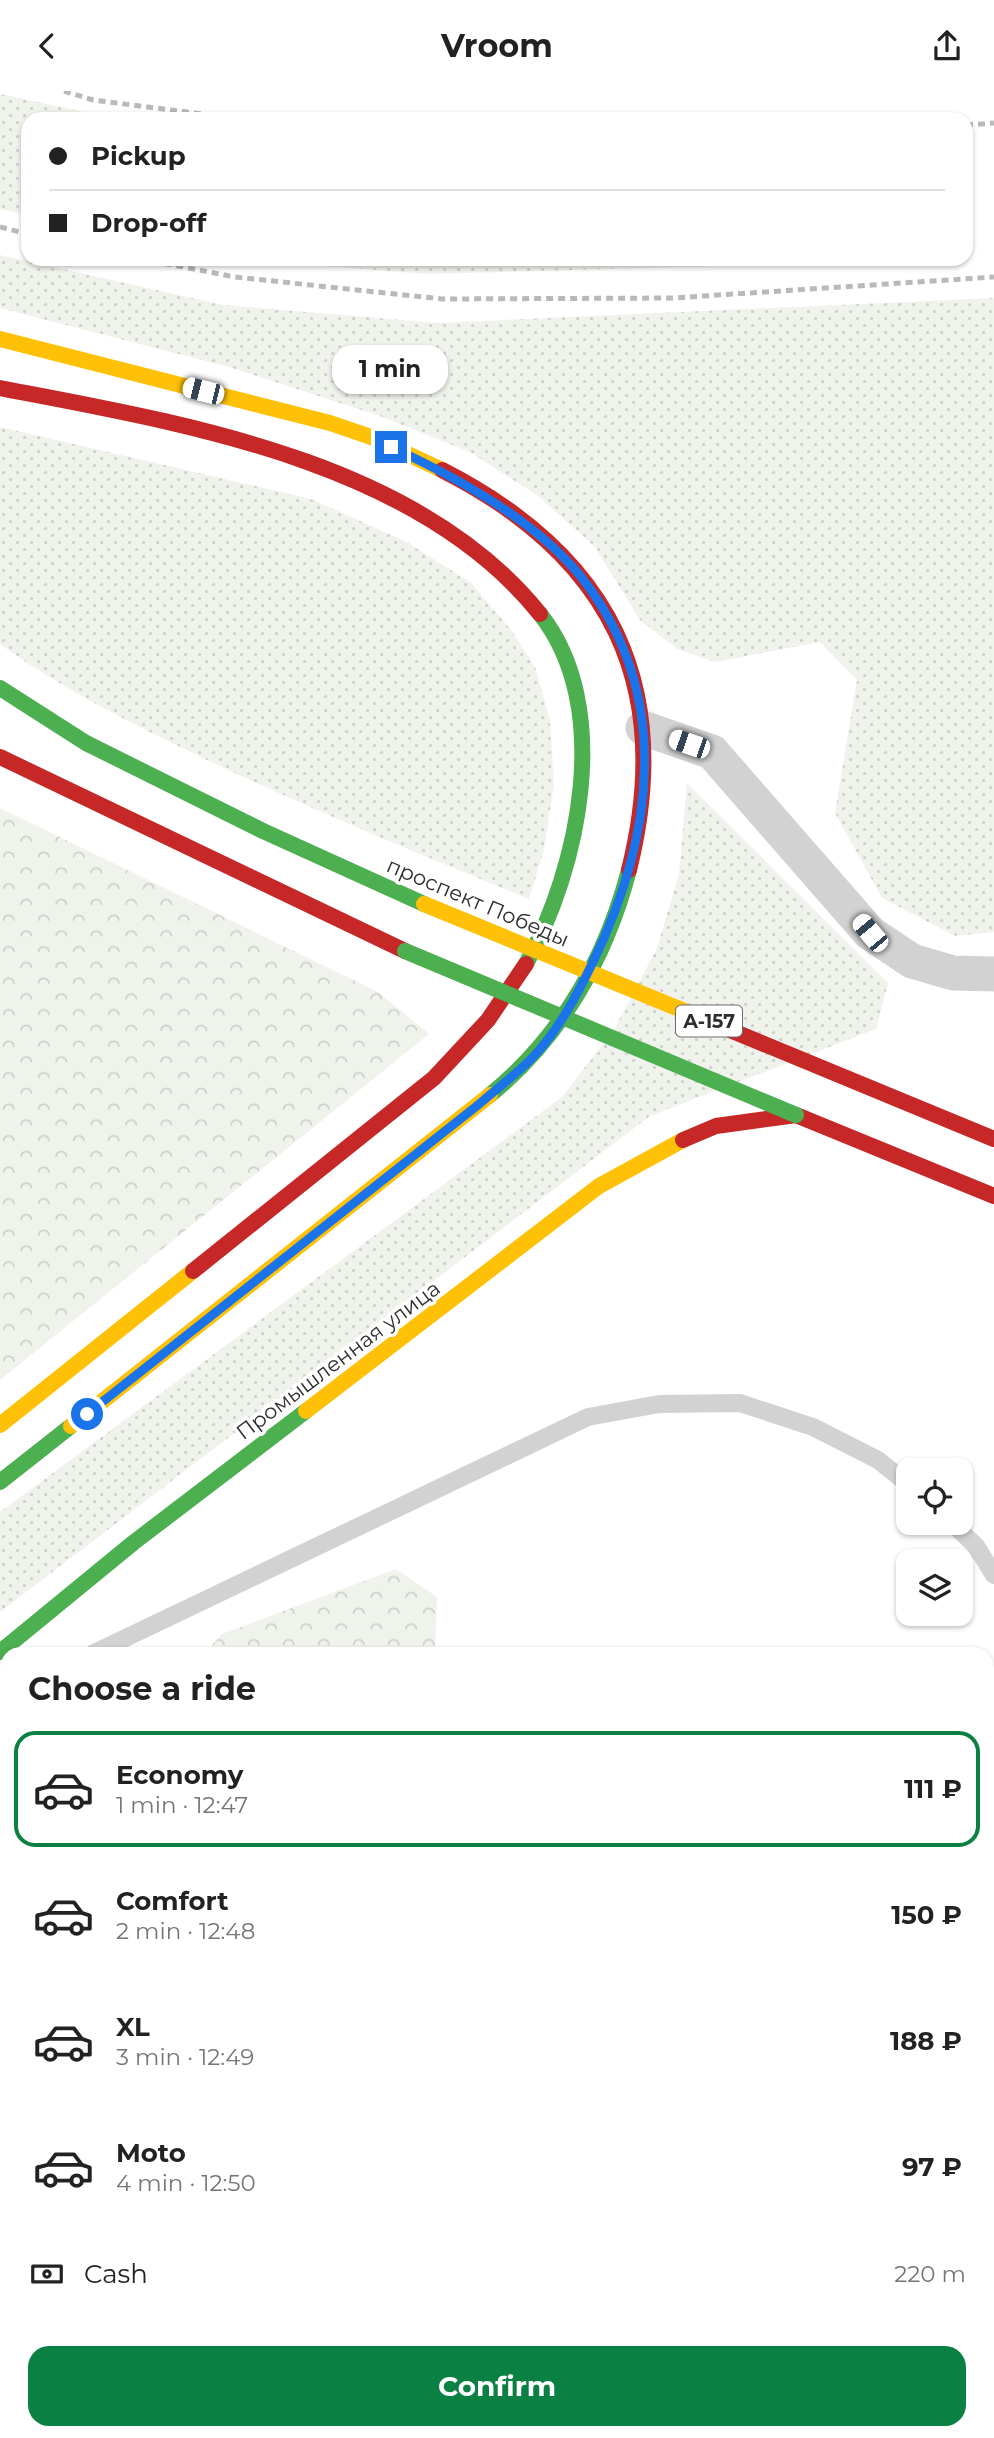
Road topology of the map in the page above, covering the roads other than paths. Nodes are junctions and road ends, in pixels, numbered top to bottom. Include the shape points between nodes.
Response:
1 (0, 339) edge
2 (0, 388) edge
3 (0, 688) edge
4 (643, 728) junction
5 (0, 757) edge
6 (994, 974) edge
7 (796, 1115) junction
8 (994, 1139) edge
9 (994, 1196) edge
10 (0, 1425) edge
11 (896, 1474) edge
12 (0, 1482) edge
13 (964, 1535) edge
14 (994, 1575) edge
15 (6, 1647) edge
16 (107, 1647) edge

1 - 4 main road via 331,424 447,473 501,507 584,580 614,625 637,685
2 - 10 main road via 248,443 333,473 457,535 505,575 541,614 569,661 583,716 583,774 555,899 525,971 477,1037 434,1079
3 - 8 main road, проспект Победы / А-157, bridge via 86,743 263,831 424,904
4 - 6 street via 712,752 870,933 912,961 953,973
4 - 12 main road via 647,769 638,838 610,927 573,1002 534,1056
5 - 7 main road, А-157, bridge via 405,951
7 - 9 main road, А-157
7 - 15 main road, Промышленная улица via 716,1126 664,1148 599,1186 133,1543
11 - 16 lane via 878,1460 813,1427 740,1403 659,1404 588,1417
13 - 14 lane

